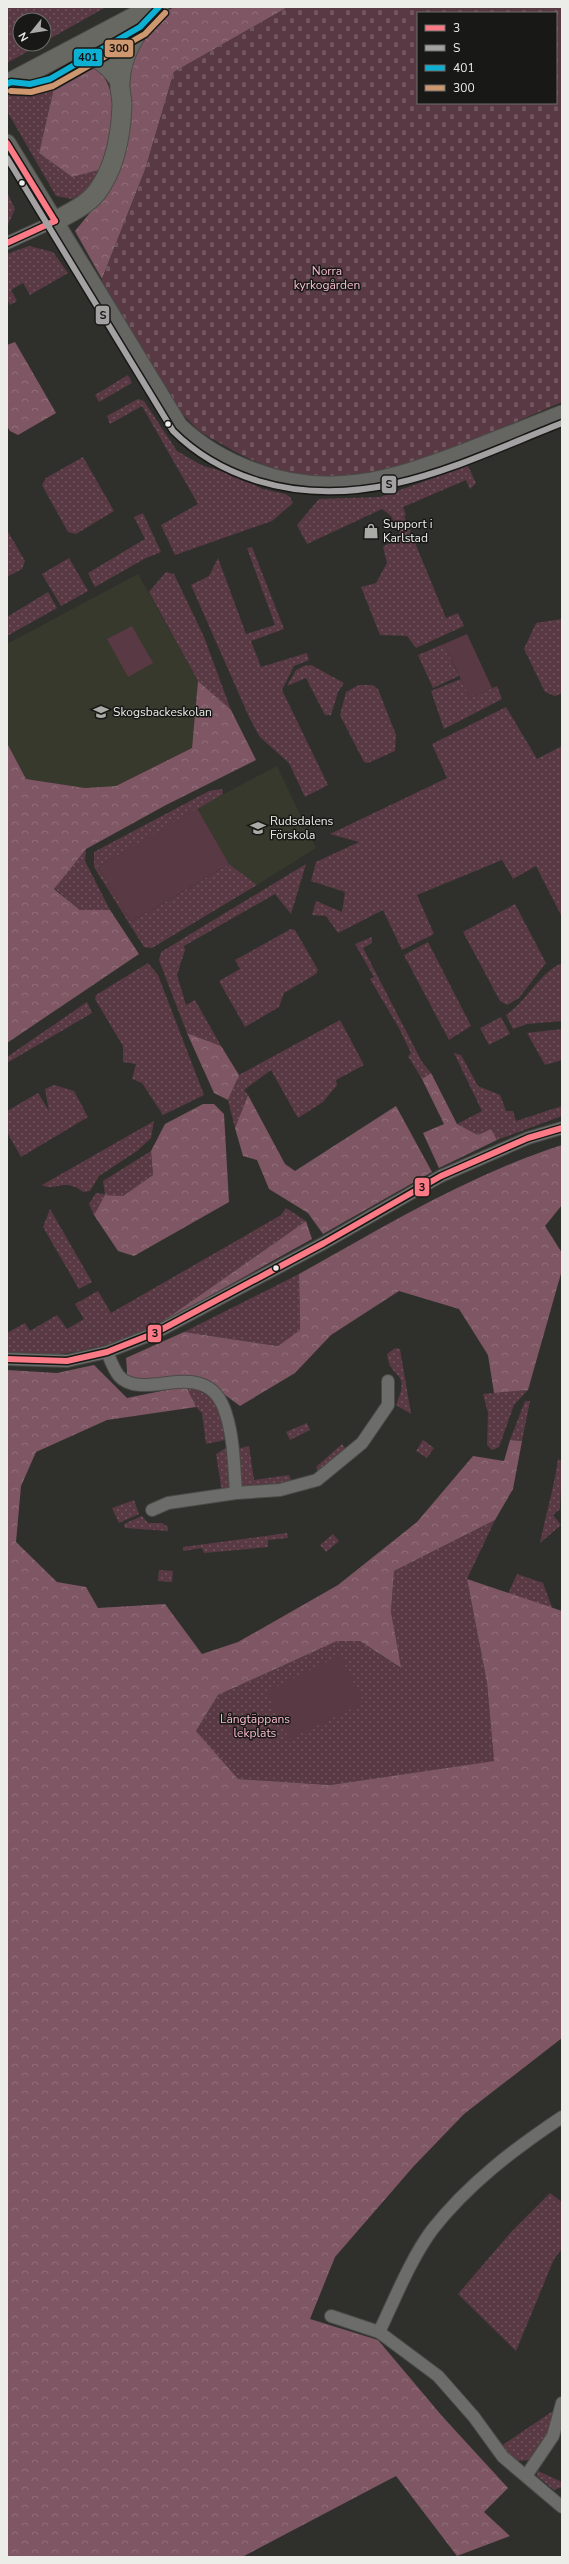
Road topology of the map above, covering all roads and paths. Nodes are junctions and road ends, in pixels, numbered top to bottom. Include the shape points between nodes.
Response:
1 (132, 7) edge
2 (152, 7) edge
3 (159, 7) edge
4 (70, 51) junction
5 (7, 74) edge
6 (120, 81) junction
7 (7, 84) edge
8 (7, 143) edge
9 (55, 221) junction
10 (7, 243) edge
11 (562, 414) edge
12 (562, 1128) edge
13 (106, 1352) junction
14 (7, 1359) edge
15 (388, 1381) dead end
16 (236, 1493) junction
17 (152, 1510) dead end
18 (562, 2117) edge
19 (331, 2316) dead end
20 (379, 2332) junction
21 (562, 2403) edge
22 (526, 2476) junction
23 (562, 2507) edge

1 - 5 main road
2 - 4 main road
3 - 6 main road via 140,27 130,45
4 - 6 main road via 83,52 101,60
4 - 7 main road
6 - 9 main road via 121,122 108,171 89,200
8 - 9 street
9 - 10 street
9 - 11 street via 179,426 199,444 234,464 283,481 310,486 360,484 404,474
12 - 13 street via 528,1138 441,1176 267,1274 155,1333
13 - 14 street via 67,1361
13 - 16 street via 120,1377 136,1386 188,1381 212,1390 226,1413 232,1443
15 - 16 street via 388,1405 362,1443 317,1480 280,1490
16 - 17 street via 168,1503
18 - 20 street via 516,2147 494,2165 432,2230 412,2264
19 - 20 street
20 - 22 street via 438,2376 474,2417 503,2457
21 - 22 street via 553,2436
22 - 23 street

